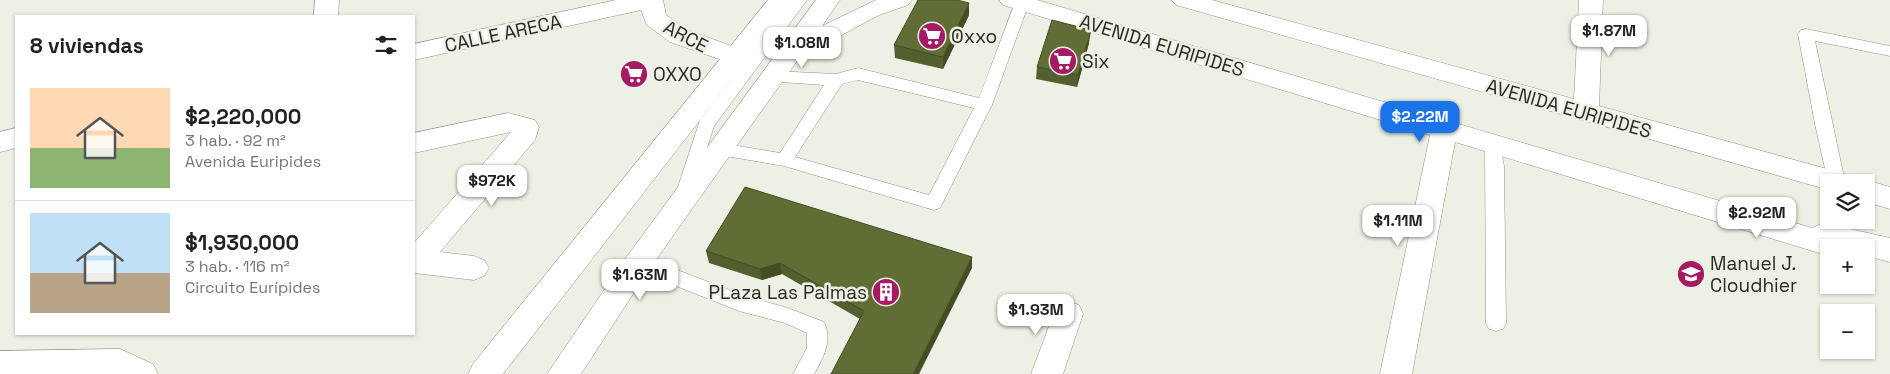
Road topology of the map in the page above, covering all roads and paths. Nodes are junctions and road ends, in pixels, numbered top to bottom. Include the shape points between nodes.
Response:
1 (327, 0) edge
2 (651, 0) edge
3 (781, 0) edge
4 (800, 0) edge
5 (828, 0) edge
6 (900, 0) edge
7 (1184, 0) edge
8 (1591, 0) edge
9 (1026, 3) edge
10 (326, 15) edge
11 (1890, 51) edge
12 (415, 52) edge
13 (789, 53) junction
14 (736, 57) junction
15 (772, 77) junction
16 (836, 80) junction
17 (984, 105) junction
18 (1586, 112) junction
19 (1444, 129) junction
20 (15, 138) edge
21 (0, 142) edge
22 (415, 144) edge
23 (1493, 144) junction
24 (720, 149) junction
25 (784, 160) junction
26 (1836, 174) edge
27 (1820, 177) edge
28 (1635, 186) junction
29 (1875, 194) edge
30 (1890, 198) edge
31 (682, 203) junction
32 (1820, 242) edge
33 (1890, 250) edge
34 (1875, 258) edge
35 (415, 260) edge
36 (415, 261) edge
37 (1890, 262) edge
38 (638, 263) junction
39 (474, 268) dead end
40 (1068, 314) dead end
41 (1496, 323) dead end
42 (0, 365) edge
43 (142, 374) edge
44 (484, 374) edge
45 (562, 374) edge
46 (803, 374) edge
47 (1047, 374) edge
48 (1396, 374) edge

1 - 10 street
2 - 12 street, CALLE ARECA
2 - 14 street, ARCE via 655,19 679,36
3 - 14 street
4 - 31 lane via 706,124
5 - 13 street
6 - 13 street via 871,10
7 - 18 street, AVENIDA EURIPIDES
8 - 18 street
9 - 17 lane
9 - 19 street, AVENIDA EURIPIDES
11 - 26 lane via 1806,34
13 - 15 street
14 - 44 street
15 - 16 lane
15 - 24 street
16 - 17 lane via 858,74
16 - 25 lane
17 - 25 lane via 934,203
18 - 27 street, AVENIDA EURIPIDES
19 - 23 street, AVENIDA EURIPIDES
19 - 48 street
20 - 21 street
22 - 35 street via 508,122 526,127 522,140
23 - 28 street, AVENIDA EURIPIDES
23 - 41 lane via 1496,166
24 - 25 lane
24 - 31 street
28 - 32 street, AVENIDA EURIPIDES
28 - 33 street, AVENIDA EURIPIDES
29 - 30 street
31 - 38 street
34 - 37 street
36 - 39 street
38 - 45 street
38 - 46 lane via 746,305 817,328 817,349
40 - 47 street
42 - 43 street via 120,363

